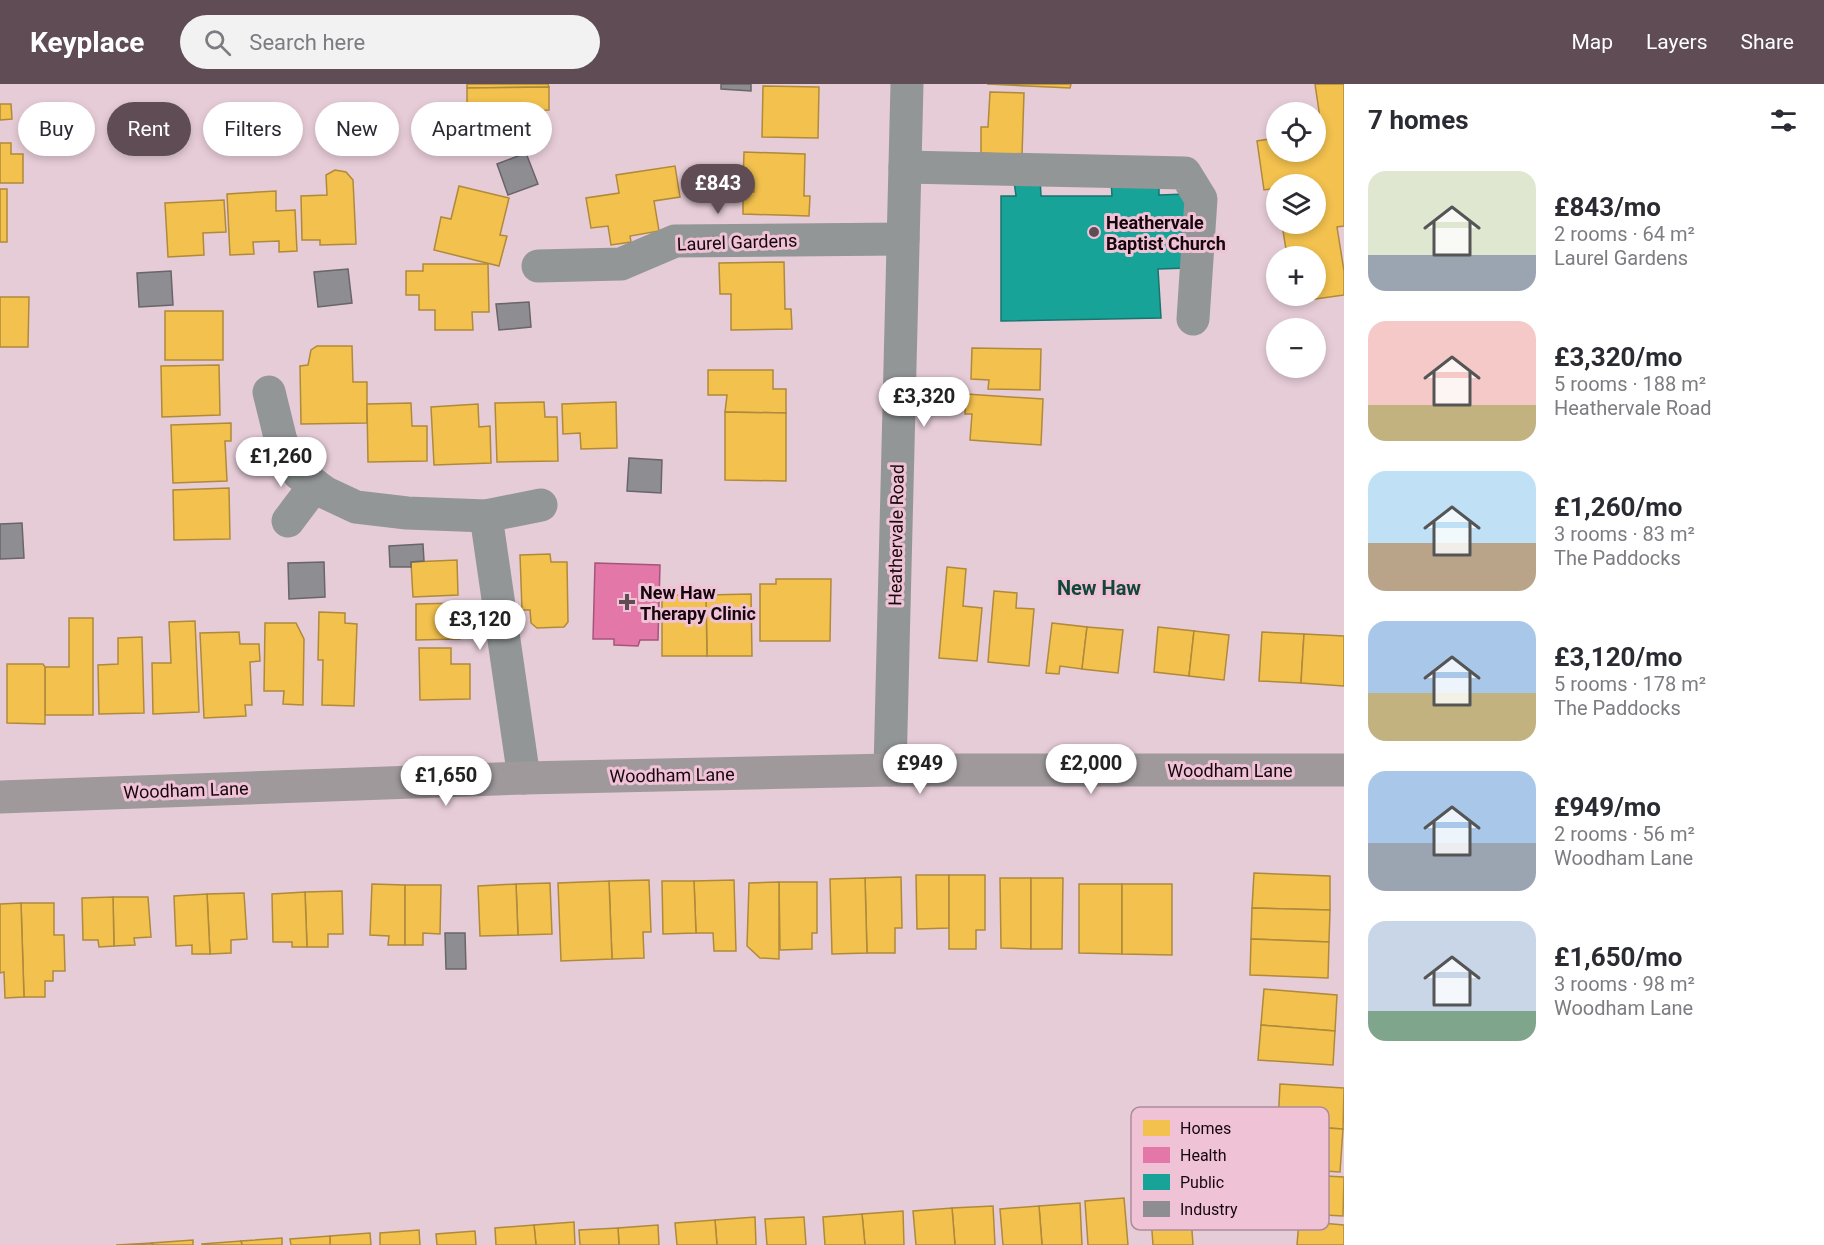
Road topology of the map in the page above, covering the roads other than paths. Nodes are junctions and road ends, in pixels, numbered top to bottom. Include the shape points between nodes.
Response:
1 (907, 84) edge
2 (905, 167) junction
3 (903, 239) junction
4 (538, 266) dead end
5 (1193, 319) dead end
6 (269, 392) dead end
7 (315, 485) junction
8 (541, 506) dead end
9 (486, 516) junction
10 (288, 522) dead end
11 (890, 770) junction
12 (1344, 770) edge
13 (524, 778) junction
14 (0, 797) edge

1 - 2 street, Heathervale Road
2 - 3 street, Heathervale Road
2 - 5 street via 1185,173 1201,199
3 - 4 street, Laurel Gardens via 675,242 621,264
3 - 11 street, Heathervale Road
6 - 7 street via 281,441 299,474
7 - 9 street via 356,507
7 - 10 street
8 - 9 street
9 - 13 street
11 - 12 main road, Woodham Lane
11 - 13 main road, Woodham Lane
13 - 14 main road, Woodham Lane

